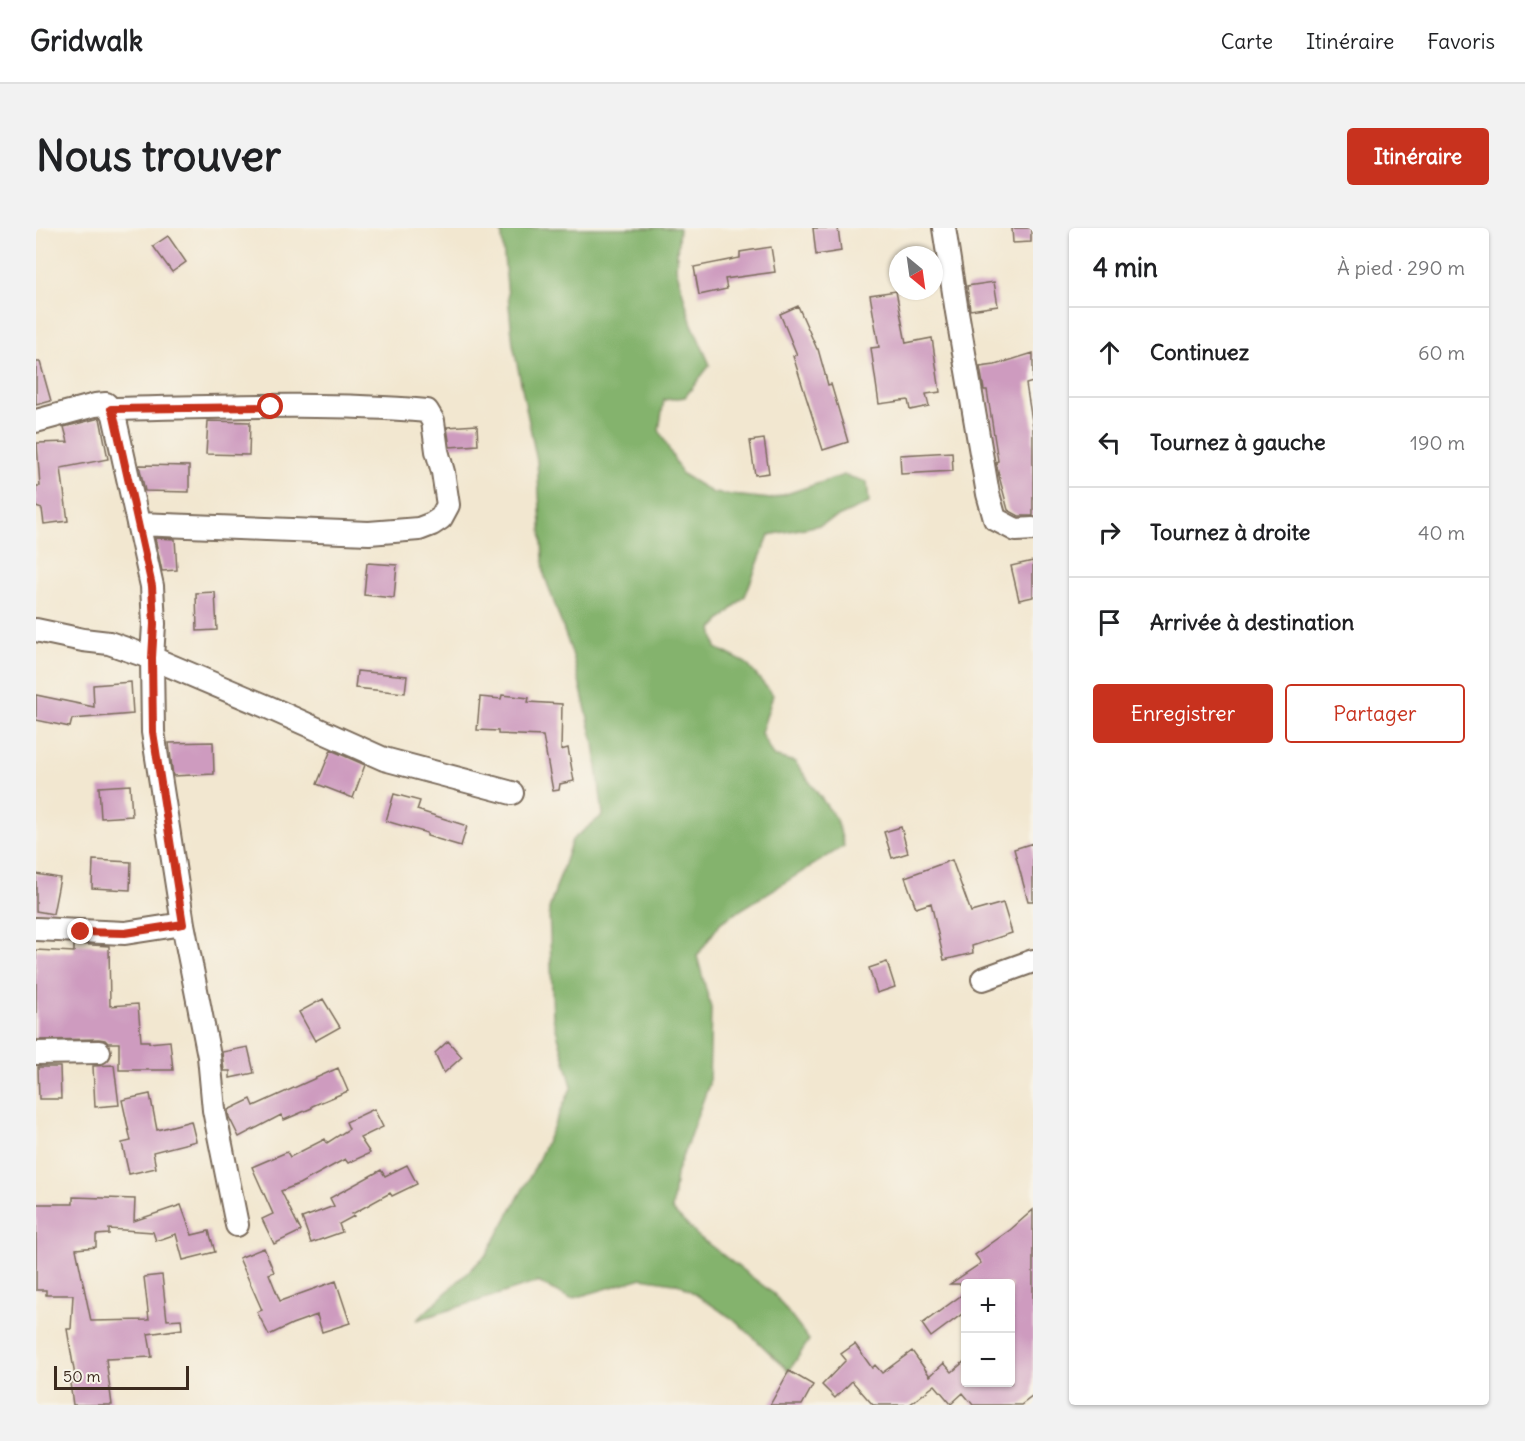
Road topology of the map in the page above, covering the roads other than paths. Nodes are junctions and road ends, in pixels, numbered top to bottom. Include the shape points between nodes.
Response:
1 (944, 228) edge
2 (111, 409) junction
3 (36, 421) edge
4 (138, 524) junction
5 (1033, 529) edge
6 (36, 630) edge
7 (152, 658) junction
8 (512, 793) dead end
9 (183, 924) junction
10 (36, 929) edge
11 (1033, 961) edge
12 (983, 979) dead end
13 (99, 1052) dead end
14 (36, 1053) edge
15 (237, 1225) dead end

1 - 5 street via 995,519 1016,531
2 - 3 street via 106,404 95,405
2 - 4 street
2 - 4 street via 382,407 427,411 433,421 447,505 441,518 419,529 369,533
4 - 7 street via 152,586
6 - 7 street via 109,643
7 - 8 street via 384,759
7 - 9 street via 153,732
9 - 10 street via 125,933
9 - 15 street
11 - 12 street
13 - 14 street

